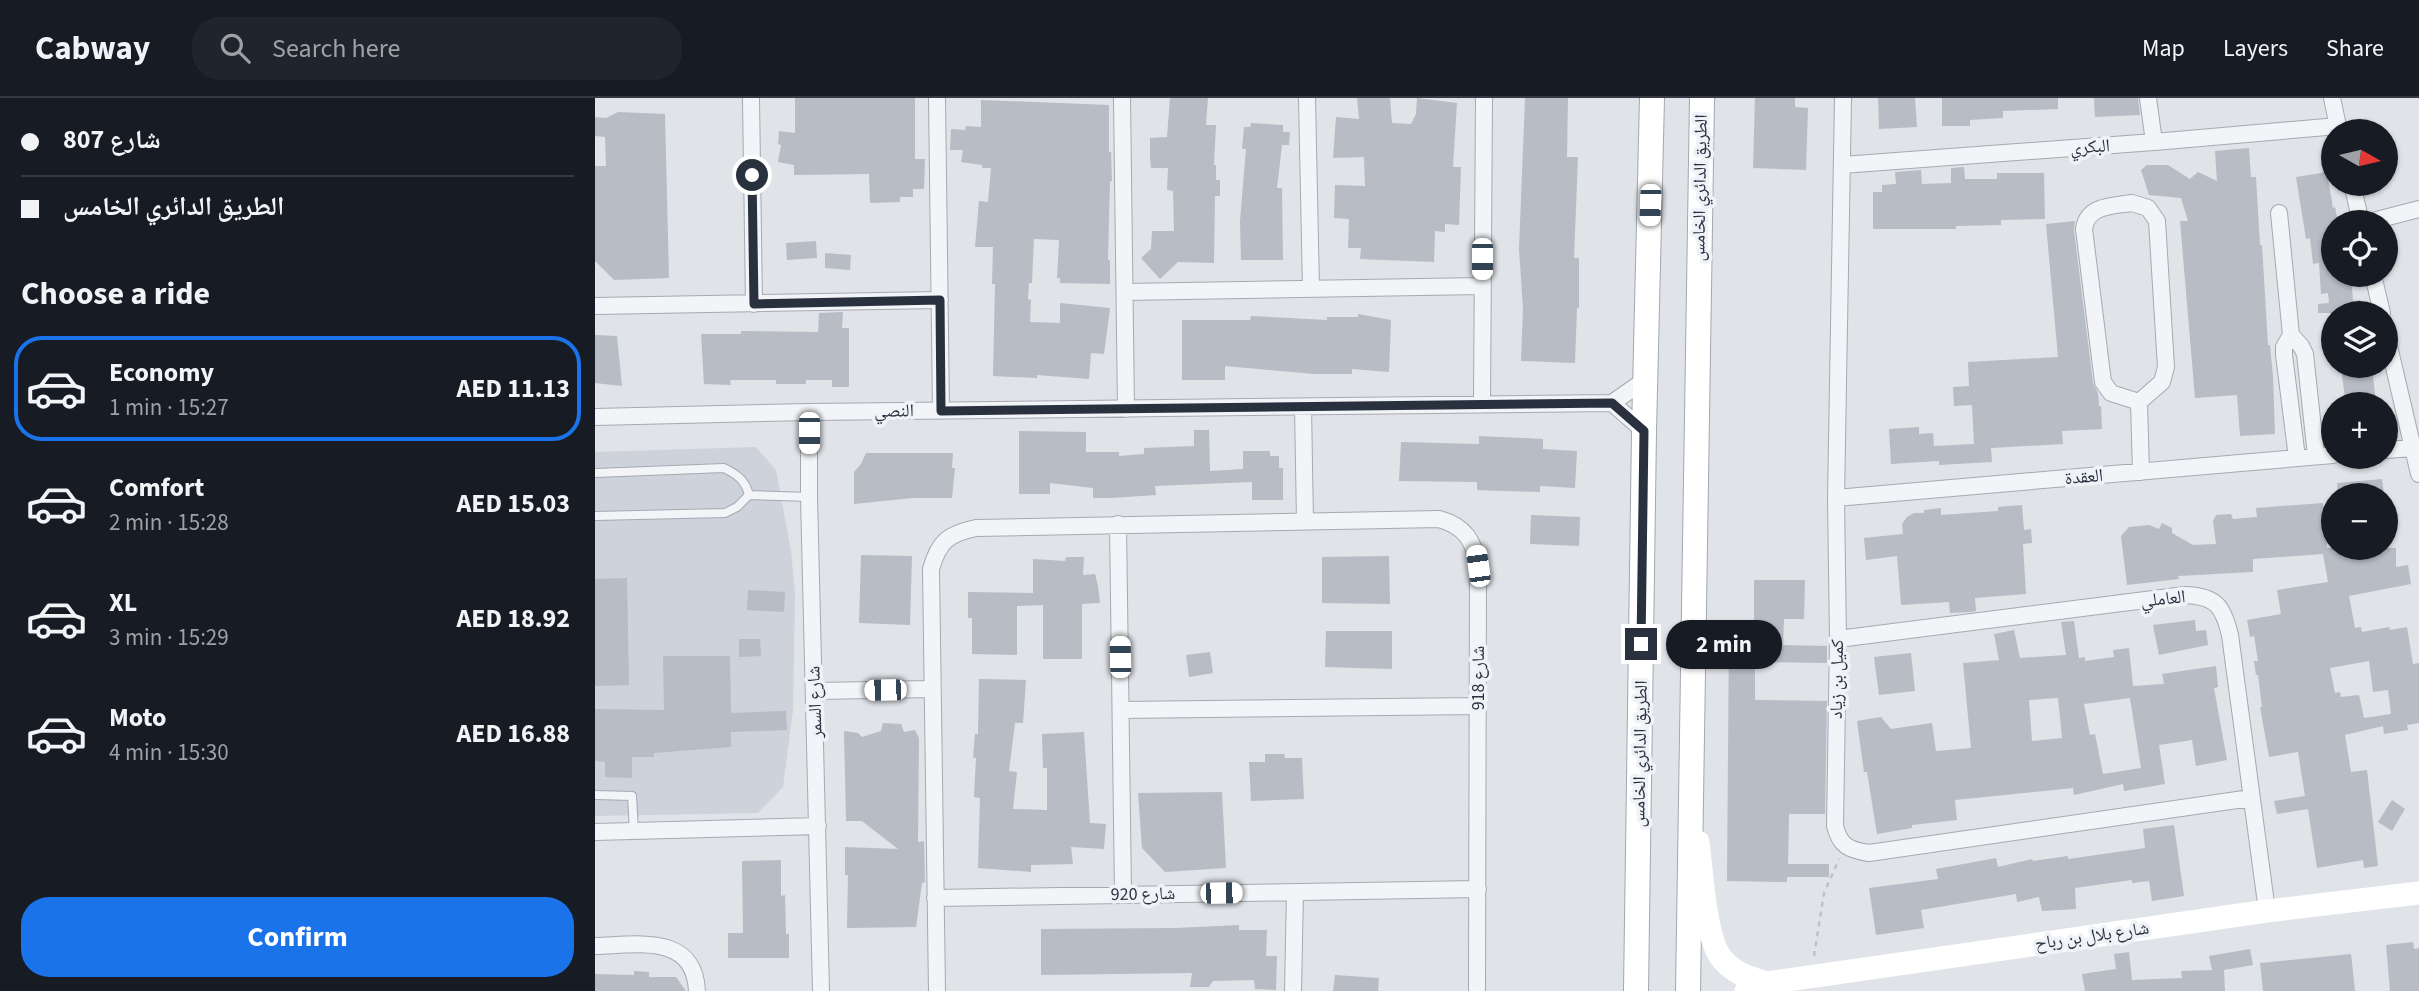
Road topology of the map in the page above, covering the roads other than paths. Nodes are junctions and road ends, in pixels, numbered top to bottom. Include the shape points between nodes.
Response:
1 (751, 98) edge
2 (937, 98) edge
3 (1122, 98) edge
4 (1307, 98) edge
5 (1484, 98) edge
6 (1652, 98) edge
7 (1702, 98) edge
8 (1843, 98) edge
9 (2148, 98) edge
10 (2332, 98) edge
11 (2337, 119) edge
12 (2321, 130) edge
13 (2154, 142) junction
14 (1842, 165) junction
15 (2419, 209) edge
16 (2279, 213) dead end
17 (2398, 214) edge
18 (1482, 286) junction
19 (1311, 289) junction
20 (1125, 292) junction
21 (940, 300) junction
22 (754, 304) junction
23 (595, 306) edge
24 (2291, 335) junction
25 (2398, 378) edge
26 (1645, 380) junction
27 (2139, 402) junction
28 (1482, 403) junction
29 (1612, 403) junction
30 (1304, 407) junction
31 (1126, 409) junction
32 (941, 411) junction
33 (809, 412) junction
34 (595, 417) edge
35 (1644, 431) junction
36 (2414, 439) edge
37 (2316, 456) junction
38 (2321, 456) edge
39 (2297, 458) junction
40 (2141, 472) junction
41 (595, 473) edge
42 (2419, 474) edge
43 (748, 495) junction
44 (809, 497) junction
45 (1836, 498) junction
46 (595, 516) edge
47 (1305, 521) junction
48 (1118, 524) junction
49 (1838, 639) junction
50 (932, 689) junction
51 (815, 691) junction
52 (1478, 706) junction
53 (1121, 710) junction
54 (1690, 788) junction
55 (595, 795) edge
56 (2251, 798) junction
57 (818, 826) junction
58 (634, 831) junction
59 (595, 832) edge
60 (1478, 889) junction
61 (1295, 892) junction
62 (2419, 893) edge
63 (1123, 894) junction
64 (935, 898) junction
65 (2267, 911) junction
66 (595, 946) edge
67 (1756, 987) edge
68 (697, 991) edge
69 (821, 991) edge
70 (937, 991) edge
71 (1293, 991) edge
72 (1477, 991) edge
73 (1636, 991) edge
74 (1688, 991) edge

1 - 22 street
2 - 21 street
3 - 20 street
4 - 19 street
5 - 18 street
6 - 26 main road, الطريق الدائري الخامس
7 - 54 main road, الطريق الدائري الخامس
8 - 14 street, كميل بن زياد
9 - 13 street
10 - 11 street
12 - 13 street, البكري
13 - 14 street, البكري
14 - 45 street, كميل بن زياد
15 - 17 street
16 - 24 street
18 - 19 street
18 - 28 street
19 - 20 street
20 - 31 street
21 - 22 street
21 - 32 street
22 - 23 street
24 - 37 street via 2305,354
24 - 39 street via 2284,355
25 - 36 street
26 - 29 street
26 - 35 main road, الطريق الدائري الخامس
27 - 27 street via 2162,382 2166,367 2158,221 2148,208 2132,203 2095,210 2084,229 2102,382 2111,393
27 - 40 street
28 - 29 street, النصي
28 - 30 street, النصي
29 - 35 street
30 - 31 street, النصي
30 - 47 street
31 - 32 street, النصي
32 - 33 street, النصي
33 - 34 street, النصي
33 - 44 street, شارع السمر
35 - 73 main road, الطريق الدائري الخامس
36 - 42 street
37 - 38 street, العقدة
37 - 39 street, العقدة
39 - 40 street, العقدة
40 - 45 street, العقدة
41 - 43 lane via 724,468 738,475
43 - 44 lane
43 - 46 lane via 725,513
44 - 51 street, شارع السمر
45 - 49 street, كميل بن زياد
47 - 48 street, شارع 918
47 - 52 street, شارع 918 via 1439,519 1463,529 1471,539 1478,566
48 - 50 street, شارع 918 via 976,528 946,540 931,569
48 - 53 street
49 - 56 street, العاملي via 2185,595 2215,601 2230,635
49 - 56 street, كميل بن زياد via 1835,826 1845,846 1857,851 1869,853
50 - 51 street
50 - 64 street, شارع 918
51 - 57 street, شارع السمر
52 - 53 street
52 - 60 street, شارع 918
53 - 63 street
54 - 67 street, شارع بلال بن رباح via 1713,942 1722,960
54 - 74 main road, الطريق الدائري الخامس
55 - 58 lane via 632,796
56 - 65 street, العاملي
57 - 58 street
57 - 69 street, شارع السمر
58 - 59 street
60 - 61 street, شارع 920
60 - 72 street, شارع 918
61 - 63 street, شارع 920
61 - 71 street
62 - 65 street, شارع بلال بن رباح
63 - 64 street, شارع 920
64 - 70 street, شارع 918
65 - 67 street, شارع بلال بن رباح
66 - 68 street via 647,944 682,954 692,966

